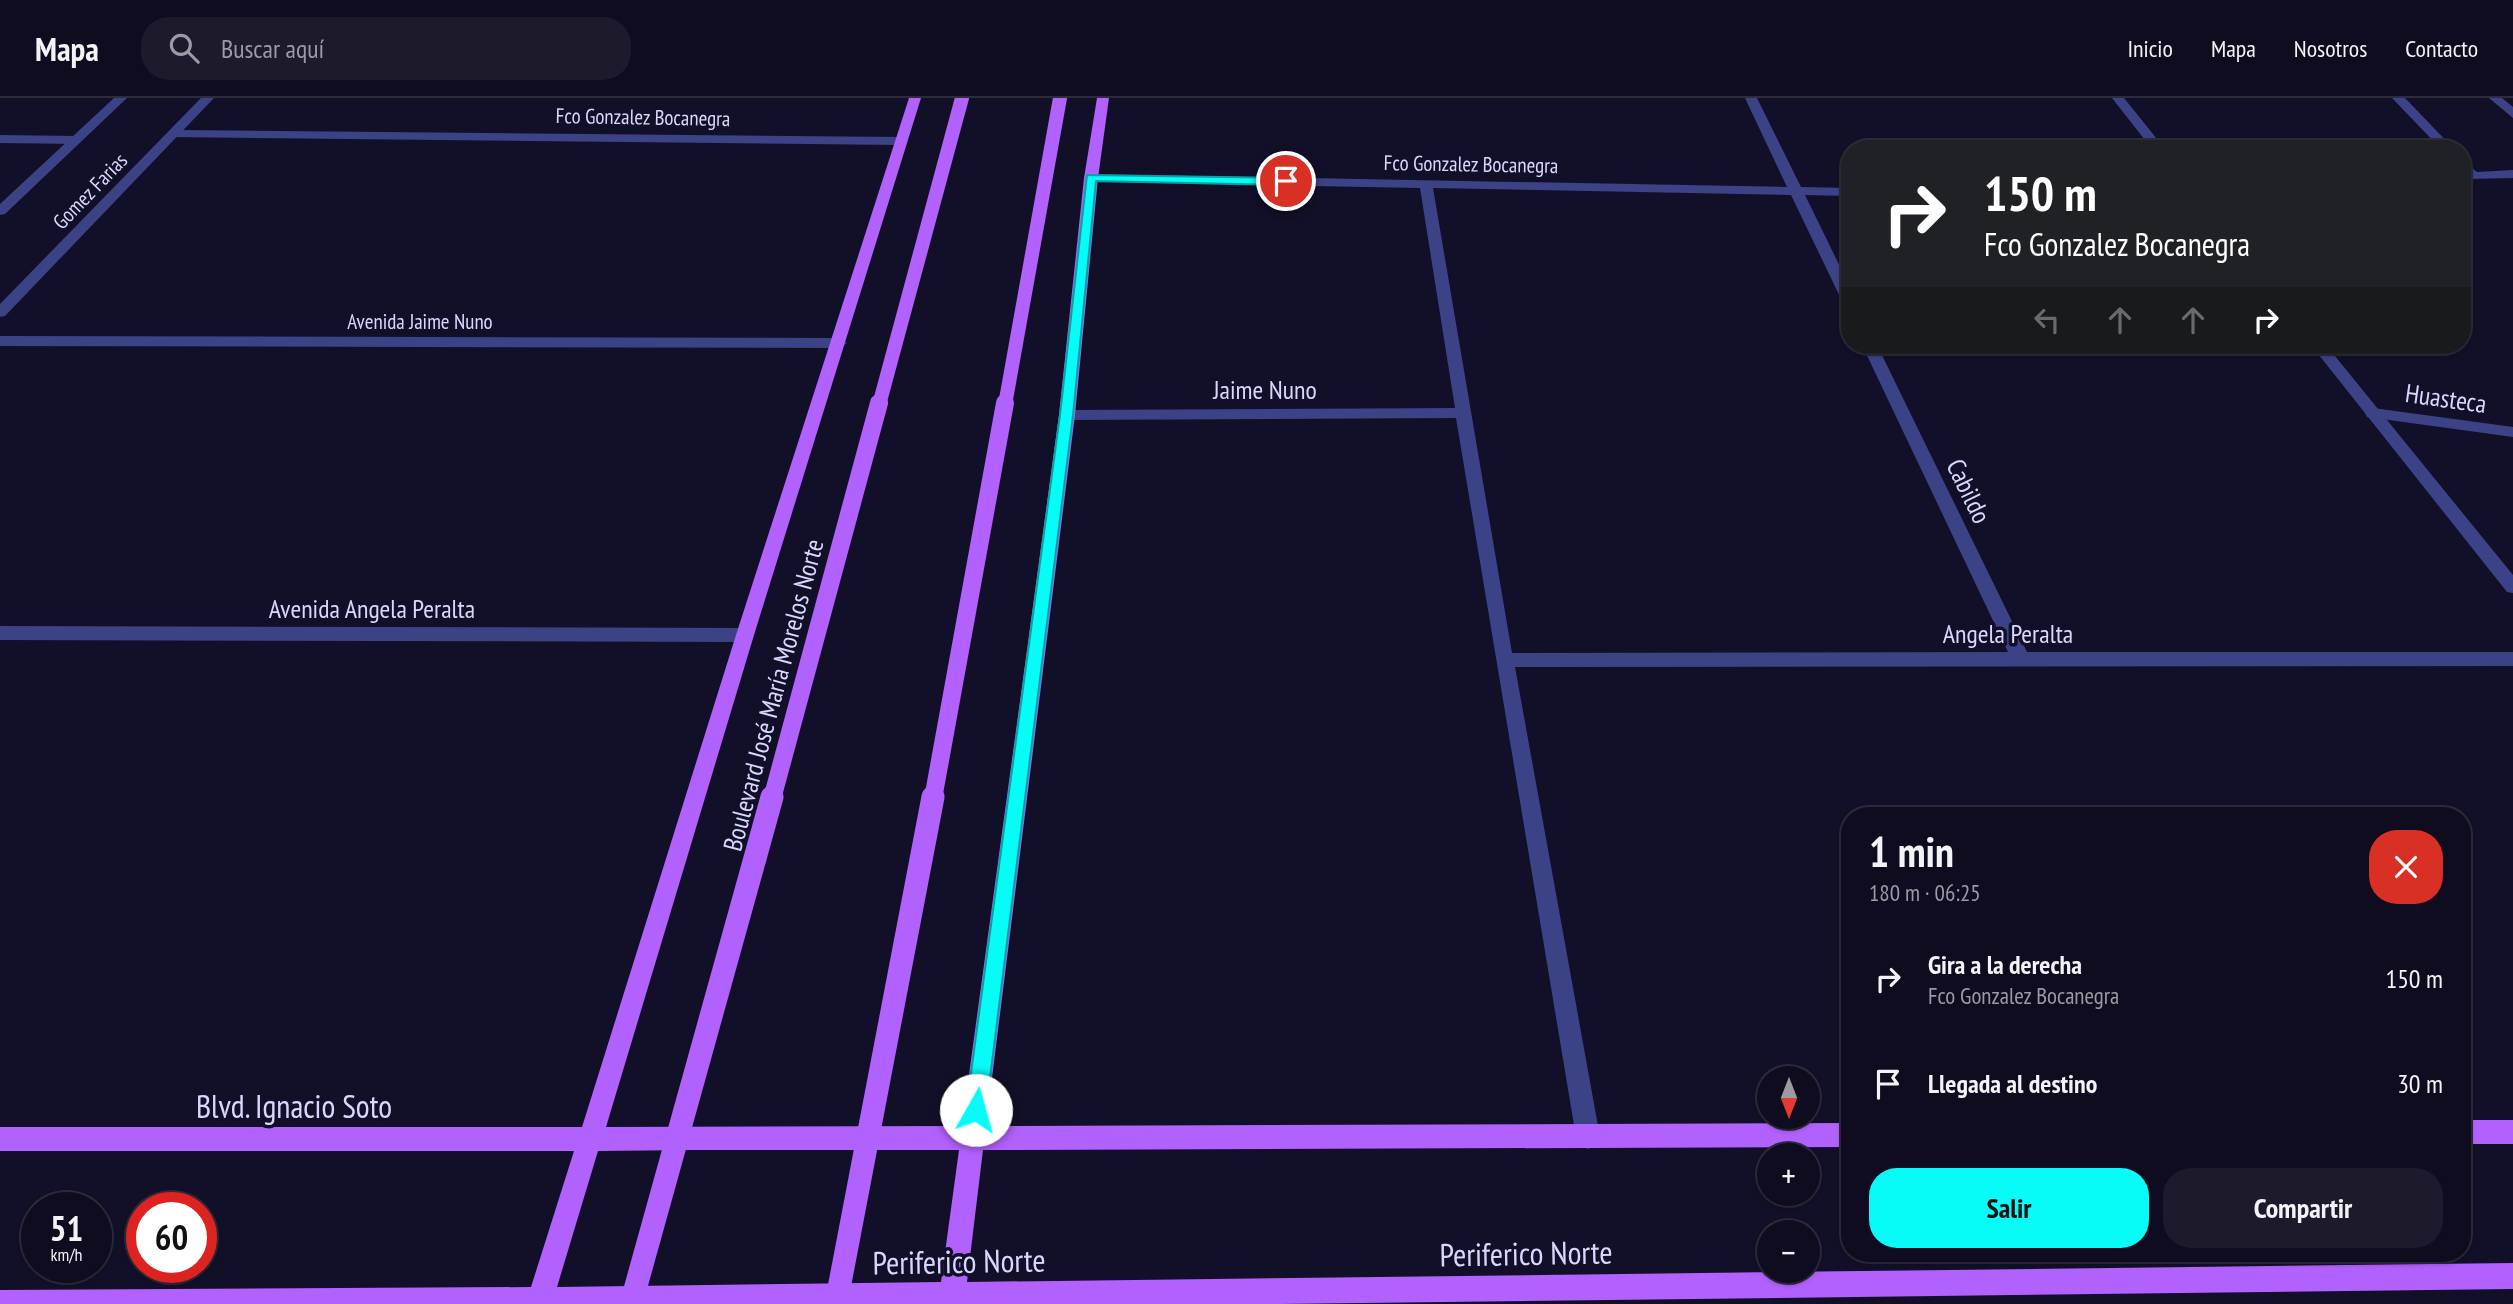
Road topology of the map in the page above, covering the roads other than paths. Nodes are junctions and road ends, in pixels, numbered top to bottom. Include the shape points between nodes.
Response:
1 (121, 98) edge
2 (208, 98) edge
3 (915, 98) edge
4 (962, 98) edge
5 (1060, 98) edge
6 (1103, 98) edge
7 (1751, 98) edge
8 (2118, 98) edge
9 (2399, 98) edge
10 (2494, 98) edge
11 (2513, 114) edge
12 (175, 134) junction
13 (0, 139) edge
14 (76, 140) junction
15 (2152, 140) edge
16 (2439, 140) edge
17 (900, 141) junction
18 (2471, 173) edge
19 (2513, 174) edge
20 (1091, 178) junction
21 (1426, 184) junction
22 (1796, 191) junction
23 (1841, 192) edge
24 (0, 211) edge
25 (1841, 284) edge
26 (0, 313) edge
27 (0, 341) edge
28 (839, 343) junction
29 (1874, 354) edge
30 (2325, 354) edge
31 (1463, 413) junction
32 (2373, 414) junction
33 (1067, 415) junction
34 (2513, 432) edge
35 (2513, 587) edge
36 (0, 633) edge
37 (745, 635) junction
38 (2513, 659) edge
39 (1504, 660) junction
40 (2021, 660) junction
41 (2471, 1132) edge
42 (2513, 1132) edge
43 (1841, 1135) edge
44 (973, 1136) junction
45 (1588, 1136) junction
46 (0, 1139) edge
47 (588, 1139) junction
48 (2513, 1276) edge
49 (952, 1299) edge
50 (540, 1302) edge
51 (0, 1303) edge
52 (631, 1304) edge
53 (836, 1304) edge

1 - 14 street, Gomez Farias
2 - 12 street, Gomez Farias
3 - 17 main road
4 - 52 main road, Boulevard José María Morelos Norte, bridge
5 - 53 main road, bridge via 954,690
6 - 20 main road
7 - 22 street
8 - 15 street
9 - 16 street
10 - 11 street
12 - 17 street, Fco Gonzalez Bocanegra
12 - 26 street, Gomez Farias
13 - 14 street
14 - 24 street, Gomez Farias
17 - 28 main road
18 - 19 street
20 - 21 street, Fco Gonzalez Bocanegra
20 - 33 main road
21 - 22 street, Fco Gonzalez Bocanegra
21 - 31 street
22 - 23 street, Fco Gonzalez Bocanegra
22 - 25 street
27 - 28 street, Avenida Jaime Nuno
28 - 37 main road
29 - 40 street, Cabildo
30 - 32 street
31 - 33 street, Jaime Nuno
31 - 39 street
32 - 34 street, Huasteca
32 - 35 street
33 - 44 main road
36 - 37 street, Avenida Angela Peralta
37 - 47 main road
38 - 40 street, Angela Peralta
39 - 40 street, Angela Peralta
39 - 45 street
41 - 42 main road
43 - 45 main road
44 - 45 main road
44 - 47 main road
44 - 49 main road
46 - 47 main road, Blvd. Ignacio Soto
47 - 50 main road
48 - 49 main road, Periferico Norte
49 - 50 main road, Periferico Norte
50 - 51 main road

